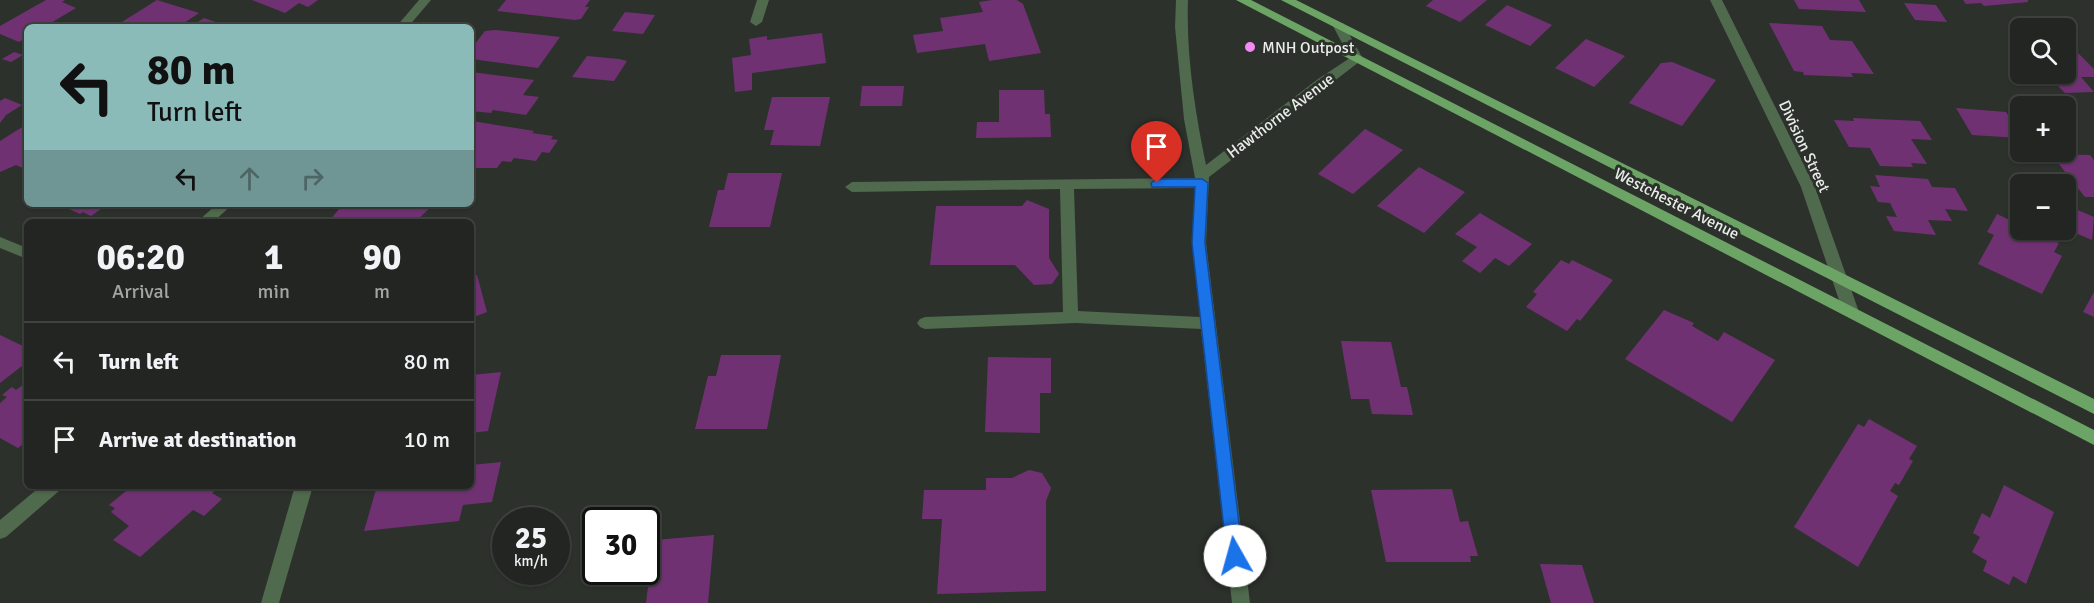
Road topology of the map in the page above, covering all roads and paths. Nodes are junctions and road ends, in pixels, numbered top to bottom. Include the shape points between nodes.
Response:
1 (425, 0) edge
2 (763, 0) edge
3 (1182, 0) edge
4 (1242, 0) edge
5 (1287, 0) edge
6 (1716, 0) edge
7 (756, 22) dead end
8 (405, 24) edge
9 (1339, 26) junction
10 (1357, 59) junction
11 (1202, 179) junction
12 (1067, 184) junction
13 (852, 188) dead end
14 (222, 207) edge
15 (208, 219) edge
16 (0, 242) edge
17 (24, 253) edge
18 (1838, 278) junction
19 (1851, 312) junction
20 (1071, 317) junction
21 (1208, 323) junction
22 (925, 324) dead end
23 (2094, 407) edge
24 (2094, 438) edge
25 (49, 489) edge
26 (303, 489) edge
27 (0, 531) edge
28 (270, 603) edge
29 (1241, 603) edge

1 - 8 street
2 - 7 street
3 - 11 street via 1190,118
4 - 10 main road, Westchester Avenue
5 - 9 main road, Westchester Avenue
6 - 18 street, Division Street via 1808,187
9 - 10 street
9 - 18 main road, Westchester Avenue
10 - 11 street, Hawthorne Avenue via 1322,82
10 - 19 main road, Westchester Avenue
11 - 12 street
11 - 21 street via 1199,243
12 - 13 street
12 - 20 street
14 - 15 street
16 - 17 street
18 - 19 street, Division Street
18 - 23 main road, Westchester Avenue
19 - 24 main road, Westchester Avenue
20 - 21 street
20 - 22 street
21 - 29 street
25 - 27 street
26 - 28 street

